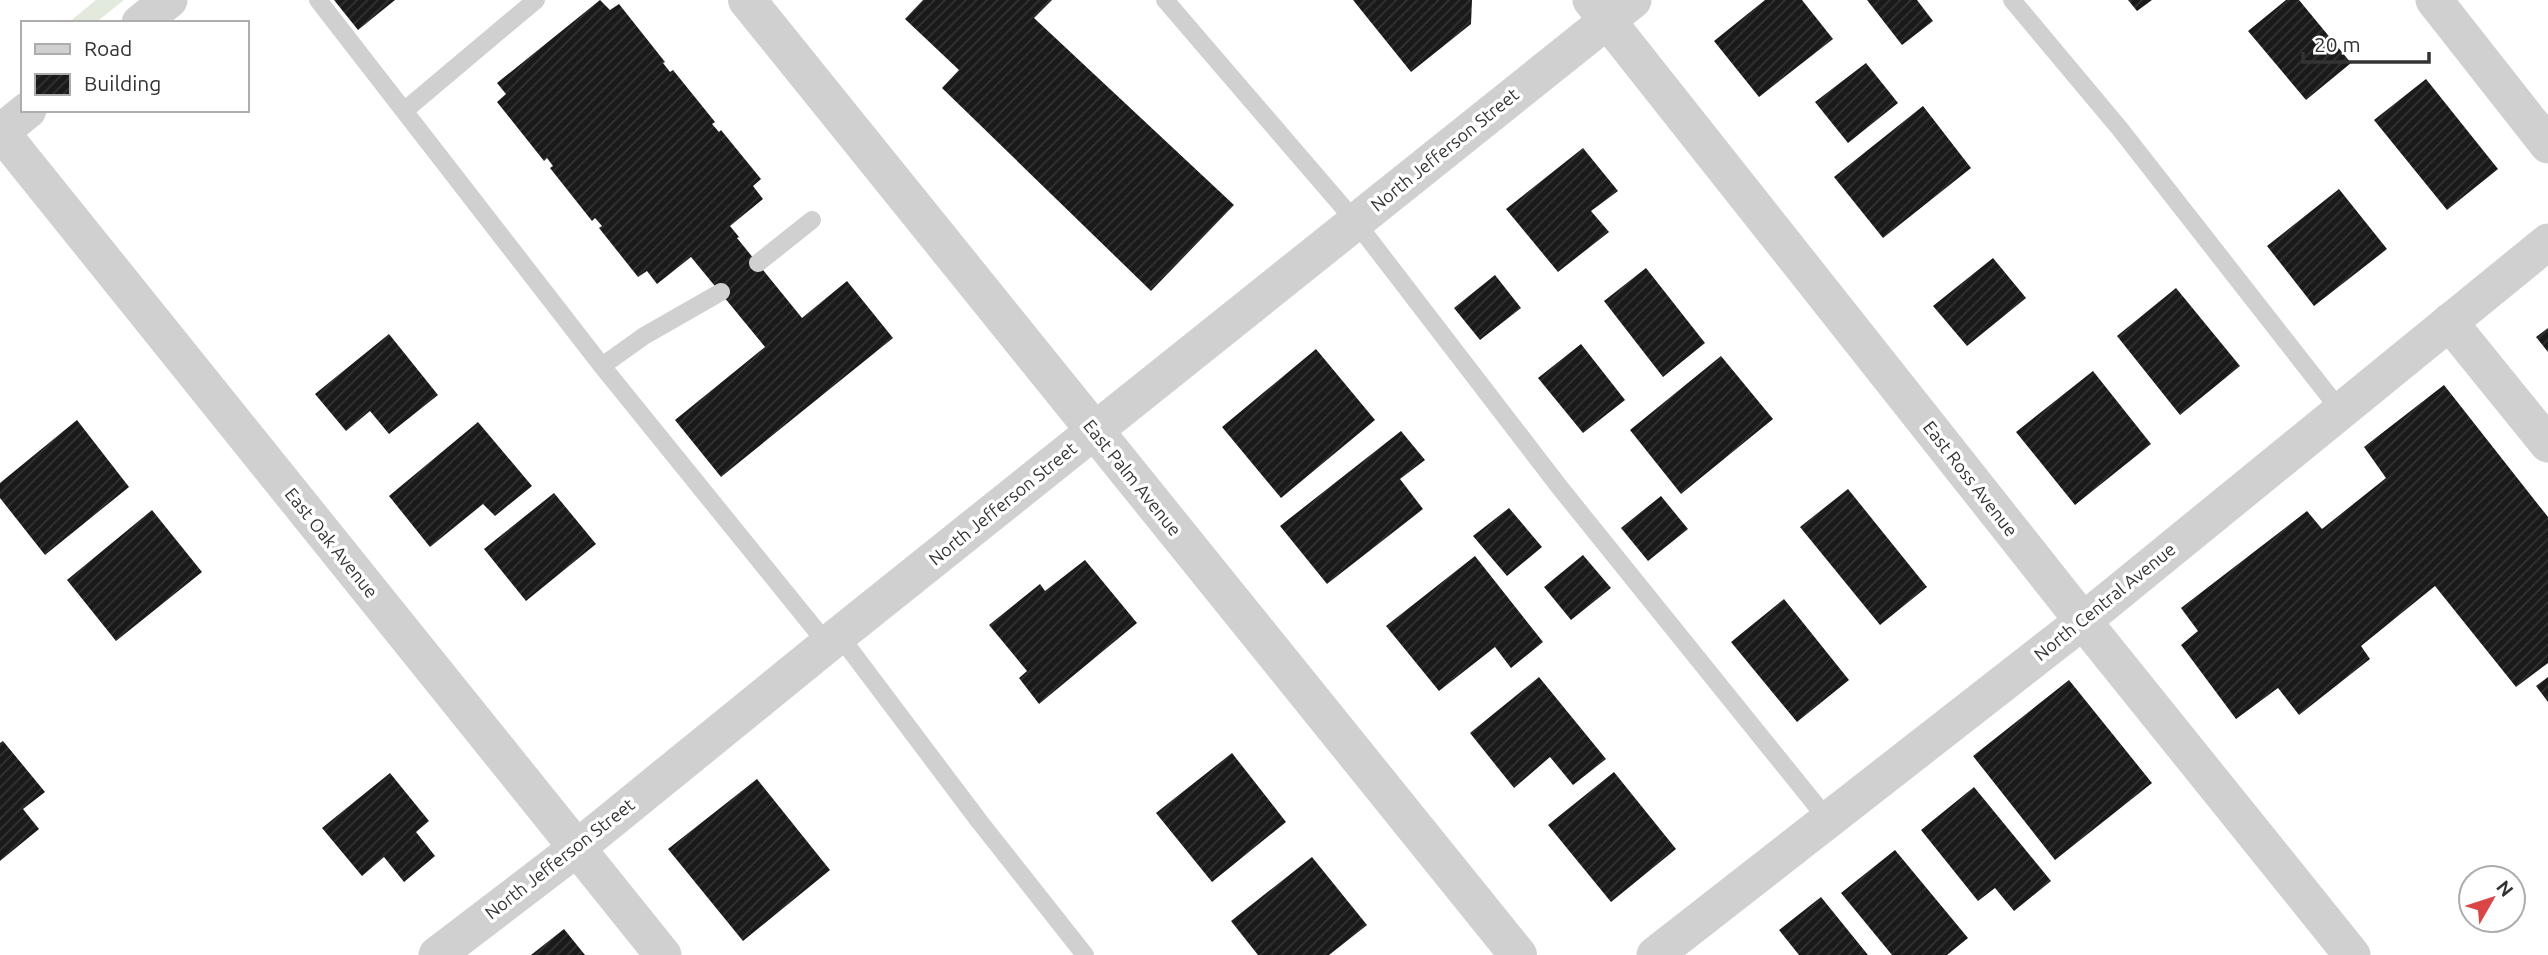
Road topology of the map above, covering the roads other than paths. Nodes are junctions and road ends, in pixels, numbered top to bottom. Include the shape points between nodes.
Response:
1 (169, 0) edge
2 (318, 0) edge
3 (536, 0) edge
4 (747, 0) edge
5 (1165, 0) edge
6 (2012, 0) edge
7 (2434, 0) edge
8 (1610, 7) edge
9 (143, 21) edge
10 (404, 111) junction
11 (25, 112) edge
12 (0, 132) edge
13 (2548, 145) edge
14 (812, 220) dead end
15 (1355, 221) junction
16 (2548, 242) edge
17 (758, 263) dead end
18 (721, 292) dead end
19 (2449, 322) junction
20 (602, 366) junction
21 (2340, 410) junction
22 (1095, 430) junction
23 (2548, 444) edge
24 (2083, 621) junction
25 (834, 640) junction
26 (1828, 820) junction
27 (577, 848) junction
28 (437, 955) edge
29 (663, 955) edge
30 (1085, 955) edge
31 (1518, 955) edge
32 (1655, 955) edge
33 (2352, 955) edge

1 - 9 street
2 - 10 lane
3 - 10 lane
4 - 22 street, East Palm Avenue
5 - 15 lane
6 - 21 lane via 2120,129
7 - 13 street
8 - 15 street, North Jefferson Street
8 - 24 street, East Ross Avenue
10 - 20 lane
11 - 12 street
12 - 27 street, East Oak Avenue
14 - 17 lane
15 - 22 street, North Jefferson Street
15 - 26 lane via 1561,489
16 - 19 street, North Central Avenue
18 - 20 lane
19 - 21 street, North Central Avenue
19 - 23 street
20 - 25 lane
21 - 24 street, North Central Avenue
22 - 25 street, North Jefferson Street
22 - 31 street, East Palm Avenue
24 - 26 street, North Central Avenue
24 - 33 street, East Ross Avenue
25 - 27 street, North Jefferson Street
25 - 30 lane
26 - 32 street, North Central Avenue
27 - 28 street, North Jefferson Street
27 - 29 street, East Oak Avenue

